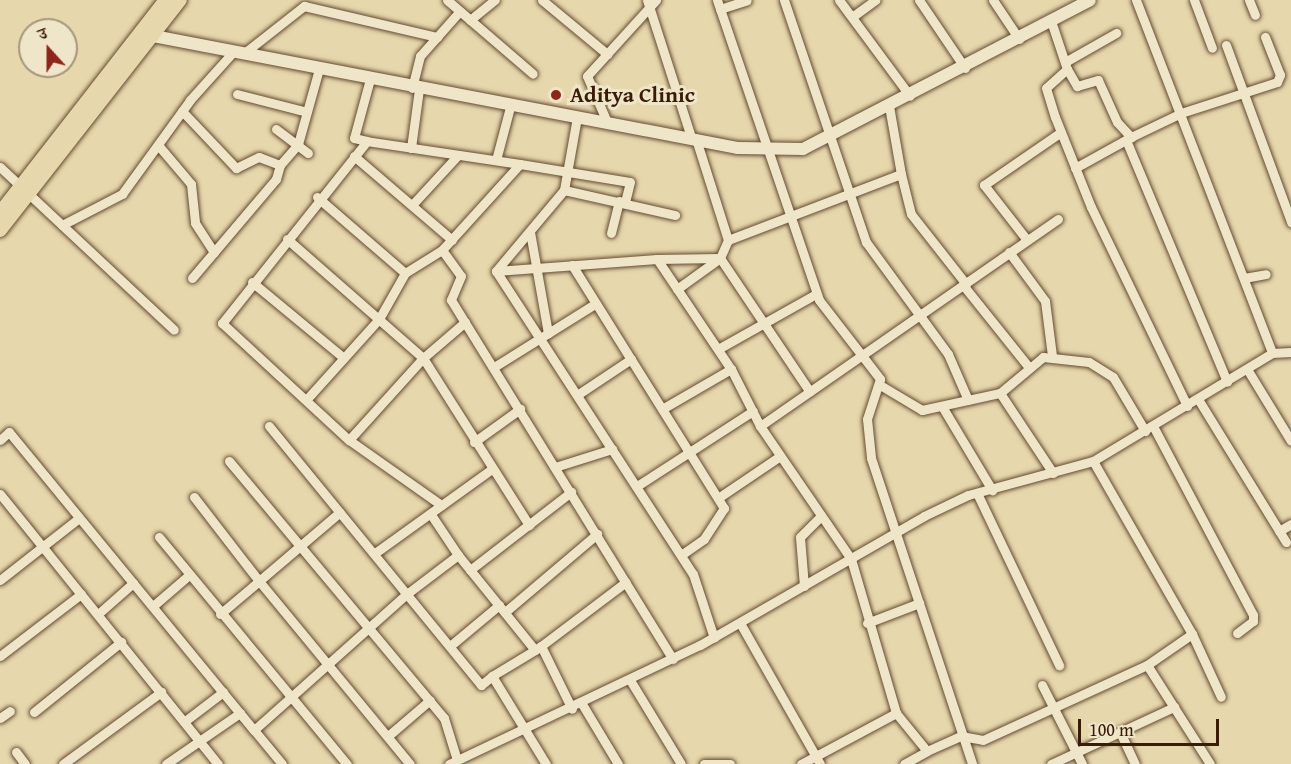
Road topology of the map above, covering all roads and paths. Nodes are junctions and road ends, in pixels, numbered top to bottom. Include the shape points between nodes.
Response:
1 (166, 0) edge
2 (180, 0) edge
3 (447, 0) edge
4 (495, 0) edge
5 (542, 0) edge
6 (747, 0) edge
7 (784, 0) edge
8 (839, 0) edge
9 (875, 0) edge
10 (920, 0) edge
11 (993, 0) edge
12 (1090, 0) edge
13 (1136, 0) edge
14 (1194, 0) edge
15 (1249, 0) edge
16 (651, 2) edge
17 (718, 5) edge
18 (460, 12) junction
19 (1255, 15) dead end
20 (852, 17) junction
21 (470, 20) junction
22 (1051, 21) junction
23 (1116, 33) dead end
24 (146, 35) junction
25 (437, 37) junction
26 (1265, 38) dead end
27 (1019, 39) junction
28 (1226, 45) dead end
29 (1212, 48) dead end
30 (238, 53) junction
31 (607, 54) junction
32 (1066, 66) junction
33 (965, 68) junction
34 (320, 69) junction
35 (533, 74) dead end
36 (370, 79) junction
37 (416, 88) junction
38 (237, 94) dead end
39 (1244, 94) junction
40 (910, 96) junction
41 (890, 106) junction
42 (510, 107) junction
43 (182, 111) junction
44 (307, 112) junction
45 (1181, 113) junction
46 (577, 117) junction
47 (607, 122) junction
48 (276, 129) dead end
49 (1061, 132) junction
50 (830, 136) junction
51 (694, 138) junction
52 (1128, 139) junction
53 (367, 141) junction
54 (298, 144) junction
55 (158, 145) junction
56 (411, 148) junction
57 (766, 149) junction
58 (308, 153) dead end
59 (458, 155) junction
60 (354, 156) junction
61 (496, 160) junction
62 (520, 164) junction
63 (280, 165) junction
64 (0, 167) edge
65 (567, 168) junction
66 (1075, 168) junction
67 (901, 174) junction
68 (564, 190) junction
69 (25, 191) junction
70 (850, 194) junction
71 (317, 197) junction
72 (622, 202) junction
73 (412, 205) junction
74 (0, 213) edge
75 (789, 214) junction
76 (675, 215) dead end
77 (1058, 219) dead end
78 (1291, 222) edge
79 (62, 225) junction
80 (0, 230) edge
81 (530, 232) junction
82 (612, 233) dead end
83 (287, 239) junction
84 (452, 240) junction
85 (728, 240) junction
86 (1027, 240) junction
87 (442, 250) junction
88 (214, 252) junction
89 (1009, 252) junction
90 (720, 258) junction
91 (657, 259) junction
92 (572, 265) junction
93 (540, 268) junction
94 (496, 271) junction
95 (405, 273) junction
96 (1266, 274) dead end
97 (192, 278) dead end
98 (1244, 278) junction
99 (252, 282) junction
100 (964, 285) junction
101 (677, 289) junction
102 (816, 294) junction
103 (595, 304) junction
104 (918, 314) junction
105 (379, 319) junction
106 (465, 322) junction
107 (765, 324) junction
108 (174, 330) dead end
109 (544, 335) junction
110 (718, 349) junction
111 (1291, 352) edge
112 (1272, 353) junction
113 (865, 354) junction
114 (1052, 356) junction
115 (344, 358) junction
116 (423, 358) junction
117 (631, 359) junction
118 (1027, 365) junction
119 (494, 367) junction
120 (732, 369) junction
121 (1247, 369) junction
122 (1227, 382) junction
123 (880, 385) junction
124 (810, 392) junction
125 (1000, 393) junction
126 (577, 395) junction
127 (1198, 399) junction
128 (306, 400) junction
129 (968, 400) junction
130 (1187, 406) junction
131 (943, 408) junction
132 (520, 409) junction
133 (662, 409) junction
134 (753, 411) junction
135 (1287, 424) edge
136 (269, 426) dead end
137 (760, 426) junction
138 (1149, 428) junction
139 (0, 440) edge
140 (349, 440) junction
141 (1291, 441) edge
142 (474, 442) junction
143 (612, 449) junction
144 (690, 454) junction
145 (780, 456) junction
146 (229, 461) dead end
147 (1093, 461) junction
148 (555, 467) junction
149 (492, 469) junction
150 (1053, 473) junction
151 (636, 486) junction
152 (993, 490) junction
153 (571, 492) junction
154 (977, 493) junction
155 (0, 494) edge
156 (194, 497) dead end
157 (718, 498) junction
158 (441, 506) junction
159 (340, 512) junction
160 (430, 513) junction
161 (821, 516) junction
162 (79, 518) junction
163 (1291, 524) edge
164 (529, 525) junction
165 (1280, 531) junction
166 (897, 532) junction
167 (597, 534) junction
168 (159, 537) dead end
169 (1286, 542) dead end
170 (301, 544) junction
171 (42, 546) junction
172 (375, 553) junction
173 (458, 555) junction
174 (681, 555) junction
175 (851, 559) junction
176 (470, 570) junction
177 (189, 575) junction
178 (0, 580) edge
179 (259, 581) junction
180 (626, 582) junction
181 (133, 583) junction
182 (804, 586) junction
183 (408, 593) junction
184 (81, 594) junction
185 (919, 603) junction
186 (153, 606) junction
187 (502, 609) junction
188 (98, 614) junction
189 (220, 614) junction
190 (740, 623) junction
191 (867, 623) junction
192 (370, 627) junction
193 (1237, 633) dead end
194 (1192, 634) junction
195 (714, 638) junction
196 (121, 642) junction
197 (450, 646) junction
198 (538, 648) junction
199 (0, 656) edge
200 (673, 659) junction
201 (329, 663) junction
202 (1059, 665) dead end
203 (1147, 665) junction
204 (492, 676) junction
205 (630, 680) junction
206 (1042, 685) dead end
207 (161, 692) junction
208 (223, 692) junction
209 (1221, 697) dead end
210 (290, 698) junction
211 (430, 700) junction
212 (582, 705) junction
213 (1174, 707) junction
214 (1054, 708) junction
215 (572, 709) junction
216 (10, 711) dead end
217 (34, 712) dead end
218 (240, 713) junction
219 (896, 713) junction
220 (0, 718) edge
221 (185, 721) junction
222 (254, 729) junction
223 (524, 731) junction
224 (1120, 732) junction
225 (388, 736) junction
226 (961, 736) junction
227 (200, 741) junction
228 (927, 751) junction
229 (16, 752) dead end
230 (1076, 753) junction
231 (473, 754) junction
232 (818, 760) edge
233 (453, 762) edge
234 (677, 763) edge
235 (25, 764) edge
236 (63, 764) edge
237 (166, 764) edge
238 (218, 764) edge
239 (282, 764) edge
240 (347, 764) edge
241 (410, 764) edge
242 (479, 764) edge
243 (546, 764) edge
244 (618, 764) edge
245 (705, 764) edge
246 (730, 764) edge
247 (801, 764) edge
248 (904, 764) edge
249 (972, 764) edge
250 (1051, 764) edge
251 (1082, 764) edge
252 (1135, 764) edge
253 (1210, 764) edge

1 - 24 main road
2 - 24 main road
3 - 18 street
4 - 21 street
5 - 31 street
6 - 17 street
7 - 50 street
8 - 20 street
9 - 20 street
10 - 33 street
11 - 27 street
12 - 22 street
13 - 45 street
14 - 29 street
15 - 19 street
16 - 31 street
16 - 51 street
17 - 57 street
18 - 21 street
18 - 25 street
20 - 40 street
21 - 35 street
22 - 27 street
22 - 32 street
23 - 32 street
24 - 30 street
24 - 69 main road
25 - 30 street via 304,6
25 - 37 street via 420,56
26 - 39 street via 1279,79
27 - 33 street
28 - 39 street
30 - 34 street
30 - 43 street
31 - 47 street via 587,76
32 - 49 street via 1046,88
32 - 52 street via 1077,86 1098,80
33 - 40 street
34 - 36 street
34 - 44 street
36 - 37 street
36 - 53 street via 354,138
37 - 42 street
37 - 56 street
38 - 44 street
39 - 45 street
39 - 78 street
40 - 41 street
41 - 50 street
41 - 67 street
42 - 46 street
42 - 61 street
43 - 55 street
43 - 63 street via 236,168 259,157
44 - 54 street
45 - 52 street
45 - 98 street
46 - 47 street
46 - 65 street
47 - 51 street
48 - 54 street
49 - 66 street
49 - 86 street via 984,185
50 - 57 street via 803,149
50 - 70 street
51 - 57 street
51 - 85 street
52 - 66 street
52 - 122 street
53 - 56 street
53 - 60 street
54 - 58 street
54 - 63 street
55 - 79 street via 117,198
55 - 88 street via 191,184 195,223
56 - 59 street
57 - 75 street
59 - 61 street
59 - 73 street
60 - 71 street
60 - 73 street
61 - 62 street
62 - 65 street
62 - 84 street
63 - 88 street via 276,179
64 - 69 street
65 - 68 street
65 - 72 street via 630,182
66 - 130 street
67 - 70 street
67 - 100 street via 911,214
68 - 72 street
68 - 81 street
69 - 74 main road
69 - 79 street
69 - 80 main road
70 - 75 street
70 - 104 street via 873,254
71 - 83 street
71 - 95 street
72 - 76 street
72 - 82 street
73 - 84 street
75 - 85 street
75 - 102 street
77 - 86 street
79 - 108 street
81 - 93 street
81 - 94 street
83 - 99 street
83 - 105 street
84 - 87 street
85 - 90 street
86 - 89 street
87 - 95 street
87 - 106 street via 461,276 450,296
88 - 97 street
89 - 100 street
89 - 114 street via 1045,301
90 - 91 street
90 - 101 street
90 - 107 street
91 - 92 street
91 - 101 street
92 - 93 street
92 - 103 street
93 - 94 street
93 - 109 street
94 - 109 street
95 - 105 street
96 - 98 street
98 - 112 street
99 - 115 street
99 - 128 street via 222,323
100 - 104 street
100 - 118 street
101 - 110 street
102 - 107 street
102 - 113 street
103 - 109 street
103 - 117 street
104 - 113 street
104 - 129 street via 953,364
105 - 115 street
105 - 116 street
106 - 116 street
106 - 119 street
107 - 110 street
107 - 124 street
109 - 119 street
109 - 126 street
110 - 120 street
111 - 112 street
112 - 121 street
113 - 123 street
113 - 124 street
114 - 118 street
114 - 138 street via 1107,371
115 - 128 street
116 - 140 street
116 - 142 street
117 - 126 street
117 - 133 street
118 - 125 street
119 - 132 street
120 - 133 street
120 - 134 street
121 - 122 street
121 - 135 street
122 - 127 street
123 - 131 street via 914,408
123 - 166 street via 867,438
124 - 137 street
125 - 129 street
125 - 150 street
126 - 143 street
127 - 130 street
127 - 165 street
128 - 140 street
129 - 131 street
130 - 138 street
131 - 152 street
132 - 142 street
132 - 148 street
133 - 144 street
134 - 137 street
134 - 144 street
135 - 141 street
136 - 159 street
137 - 145 street
138 - 147 street
138 - 193 street via 1253,615 1253,621
139 - 162 street via 9,432
140 - 158 street
142 - 149 street
143 - 148 street
143 - 151 street
144 - 151 street
144 - 157 street
145 - 157 street
145 - 161 street
146 - 170 street
147 - 150 street
147 - 194 street
148 - 153 street
149 - 158 street
149 - 164 street
150 - 152 street
151 - 174 street
152 - 154 street
153 - 164 street
153 - 167 street
154 - 166 street
154 - 202 street
155 - 171 street
156 - 179 street
157 - 174 street via 725,512 711,522 702,541
158 - 160 street
159 - 170 street
159 - 172 street
160 - 172 street
160 - 173 street
161 - 175 street
161 - 182 street via 800,537
162 - 171 street
162 - 181 street
163 - 165 street
164 - 176 street
165 - 169 street
166 - 175 street
166 - 185 street
167 - 180 street
167 - 187 street
168 - 177 street
170 - 179 street
170 - 192 street
171 - 178 street
171 - 184 street
172 - 183 street
173 - 176 street
173 - 183 street
174 - 195 street via 695,579
175 - 182 street
175 - 191 street
176 - 187 street
177 - 186 street
177 - 189 street
179 - 189 street
179 - 201 street
180 - 198 street
180 - 200 street
181 - 186 street
181 - 188 street
182 - 190 street
183 - 192 street
183 - 197 street
184 - 188 street
184 - 199 street
185 - 191 street
185 - 226 street
186 - 208 street
187 - 197 street
187 - 198 street
188 - 196 street
189 - 210 street
190 - 195 street
190 - 232 street
191 - 219 street
192 - 201 street
192 - 211 street
194 - 203 street
194 - 209 street
195 - 200 street
196 - 207 street
196 - 217 street
197 - 204 street via 481,685
198 - 204 street
198 - 215 street
200 - 205 street
201 - 210 street
201 - 225 street
203 - 213 street
203 - 214 street
204 - 223 street
205 - 212 street
205 - 234 street
206 - 214 street
207 - 221 street
207 - 236 street
208 - 218 street
208 - 221 street
210 - 222 street
210 - 240 street
211 - 225 street
211 - 233 street via 444,718
212 - 215 street
212 - 244 street
213 - 224 street
213 - 253 street
214 - 226 street via 983,741
214 - 230 street
215 - 223 street
216 - 220 street
218 - 222 street
218 - 227 street
219 - 228 street
219 - 232 street
221 - 227 street
222 - 239 street
223 - 231 street
223 - 243 street
224 - 230 street
224 - 252 street
225 - 241 street
226 - 228 street
226 - 249 street
227 - 237 street
227 - 238 street
228 - 248 street
229 - 235 street
230 - 250 street
230 - 251 street
231 - 233 street
231 - 242 street
232 - 247 street
245 - 246 street

